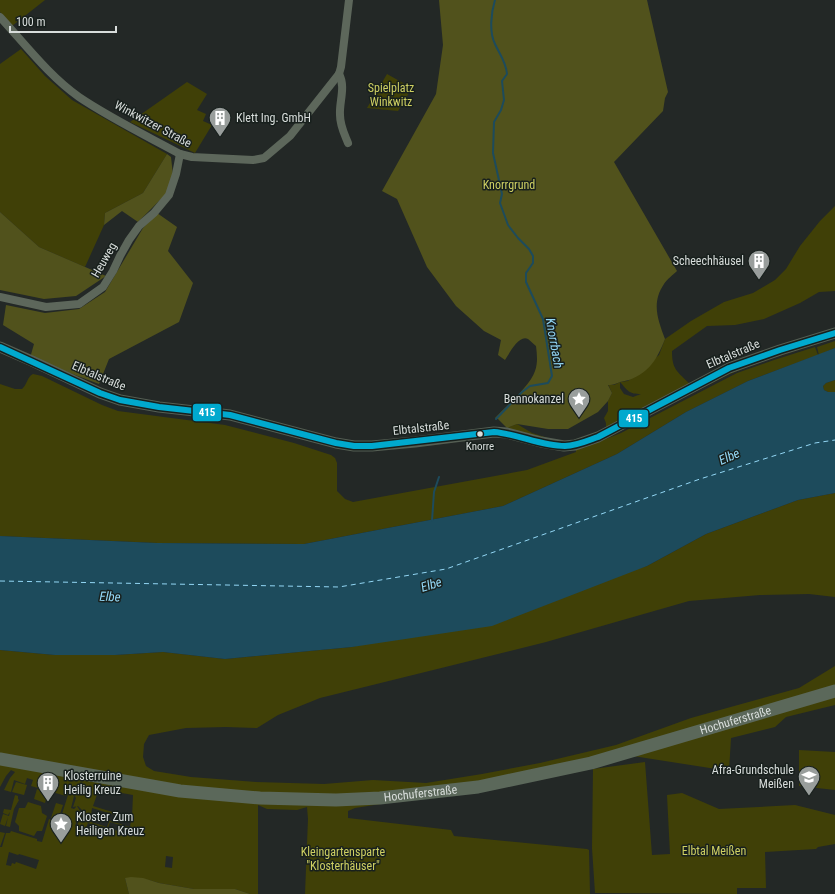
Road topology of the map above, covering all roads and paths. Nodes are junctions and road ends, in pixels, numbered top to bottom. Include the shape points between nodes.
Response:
1 (349, 0) edge
2 (0, 17) edge
3 (339, 74) junction
4 (348, 143) dead end
5 (180, 154) junction
6 (0, 297) edge
7 (835, 333) edge
8 (0, 347) edge
9 (834, 692) edge
10 (0, 759) edge

1 - 3 street, Winkwitzer Straße
2 - 5 street, Winkwitzer Straße via 55,77 79,97
3 - 4 street via 342,83 340,126
3 - 5 street, Winkwitzer Straße via 290,136 264,158 253,160 192,157
5 - 6 street, Heuweg via 169,195 139,226 102,287 79,304 46,307
7 - 8 street, Elbtalstraße via 729,368 598,437 564,446 494,432 372,446 336,443 230,415 148,406 120,400
9 - 10 main road, Hochuferstraße via 591,763 478,787 380,798 260,798 180,791

